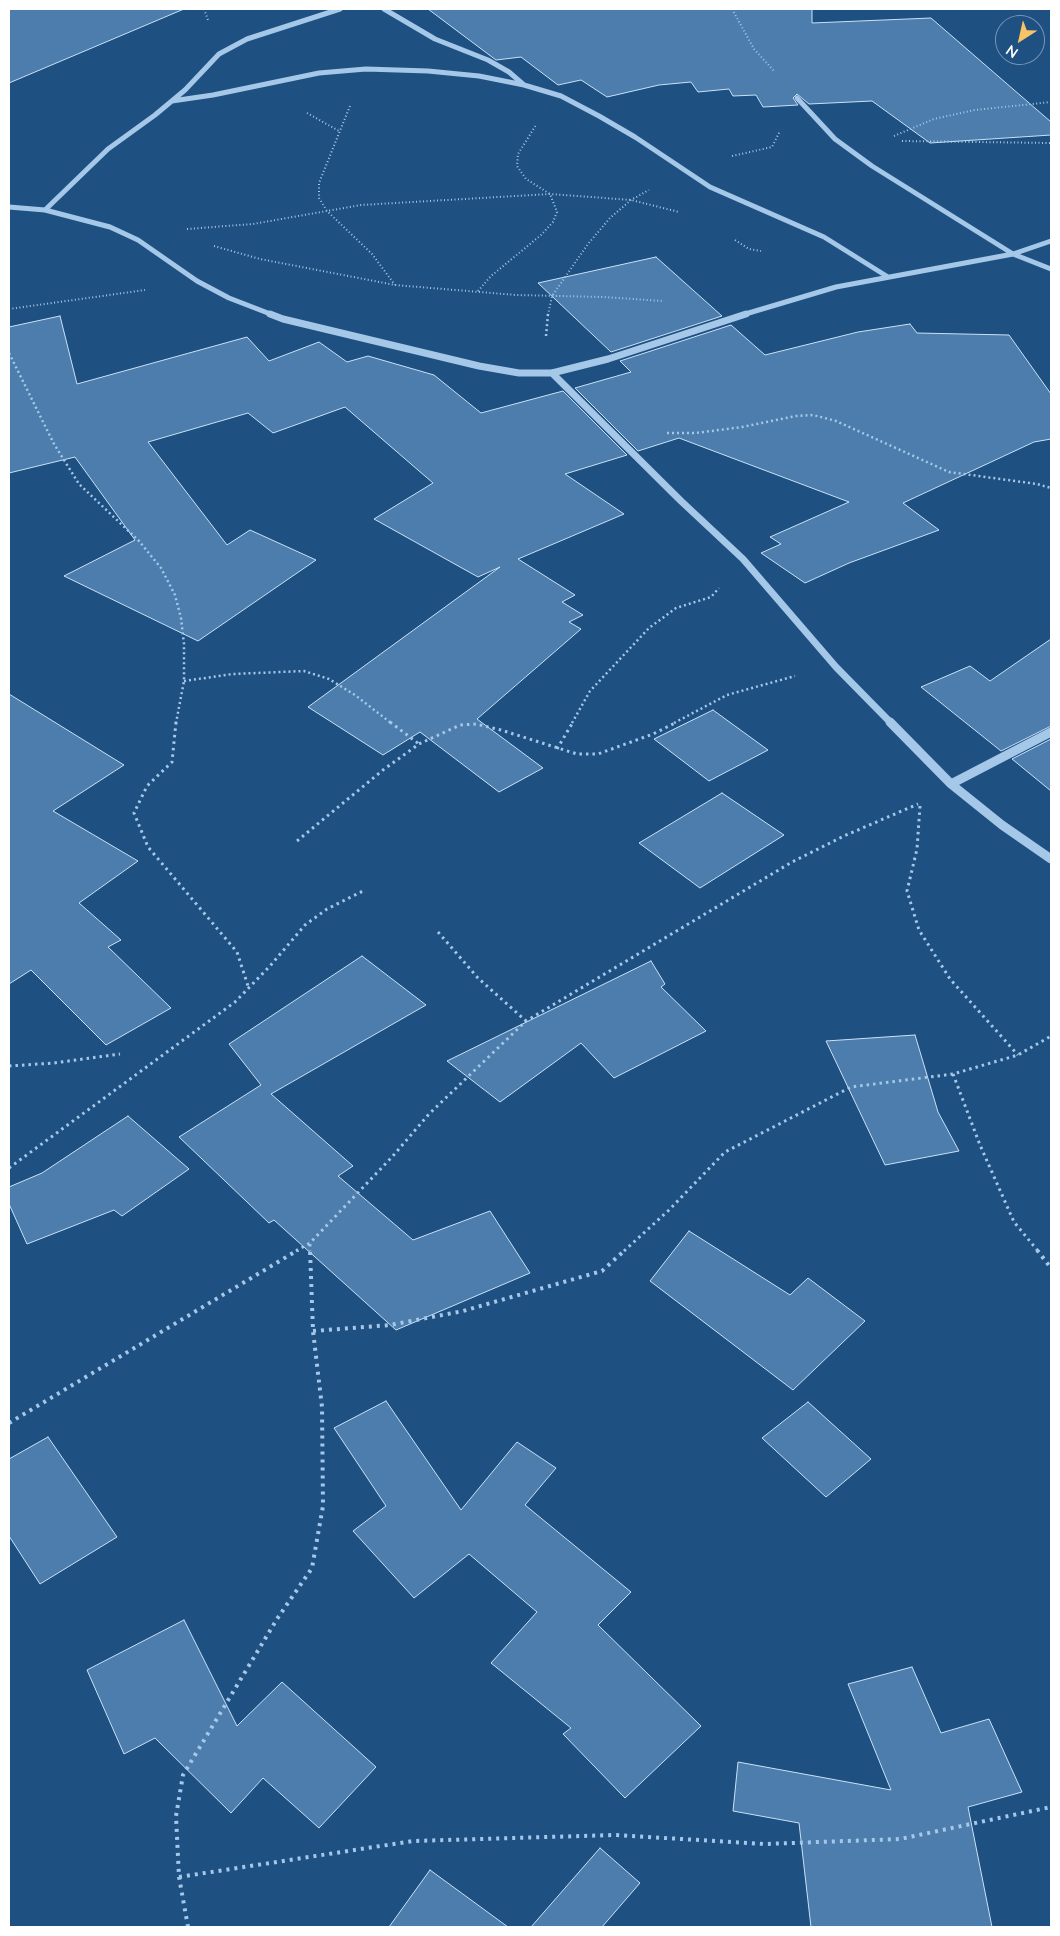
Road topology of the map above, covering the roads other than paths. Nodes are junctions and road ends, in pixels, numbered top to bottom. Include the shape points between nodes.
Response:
1 (340, 9) edge
2 (384, 9) edge
3 (524, 85) junction
4 (797, 98) road end
5 (172, 101) junction
6 (9, 208) edge
7 (45, 210) junction
8 (1051, 241) edge
9 (1013, 254) junction
10 (1051, 269) edge
11 (888, 278) junction
12 (552, 373) junction
13 (1051, 732) edge
14 (951, 784) junction
15 (1051, 859) edge

1 - 5 street via 247,39 229,48 210,62
2 - 3 street via 434,38 488,60
3 - 5 street via 479,76 366,69 319,73
3 - 11 street via 561,96 599,116 710,187 824,236
4 - 9 street via 835,139 911,192
5 - 7 street via 108,149
6 - 7 street
7 - 12 street via 110,227 138,240 197,282 283,319 479,366 519,373
8 - 9 street
9 - 10 street
9 - 11 street
11 - 12 street via 836,287 608,359
12 - 14 street via 743,559 836,667
13 - 14 street
14 - 15 street

